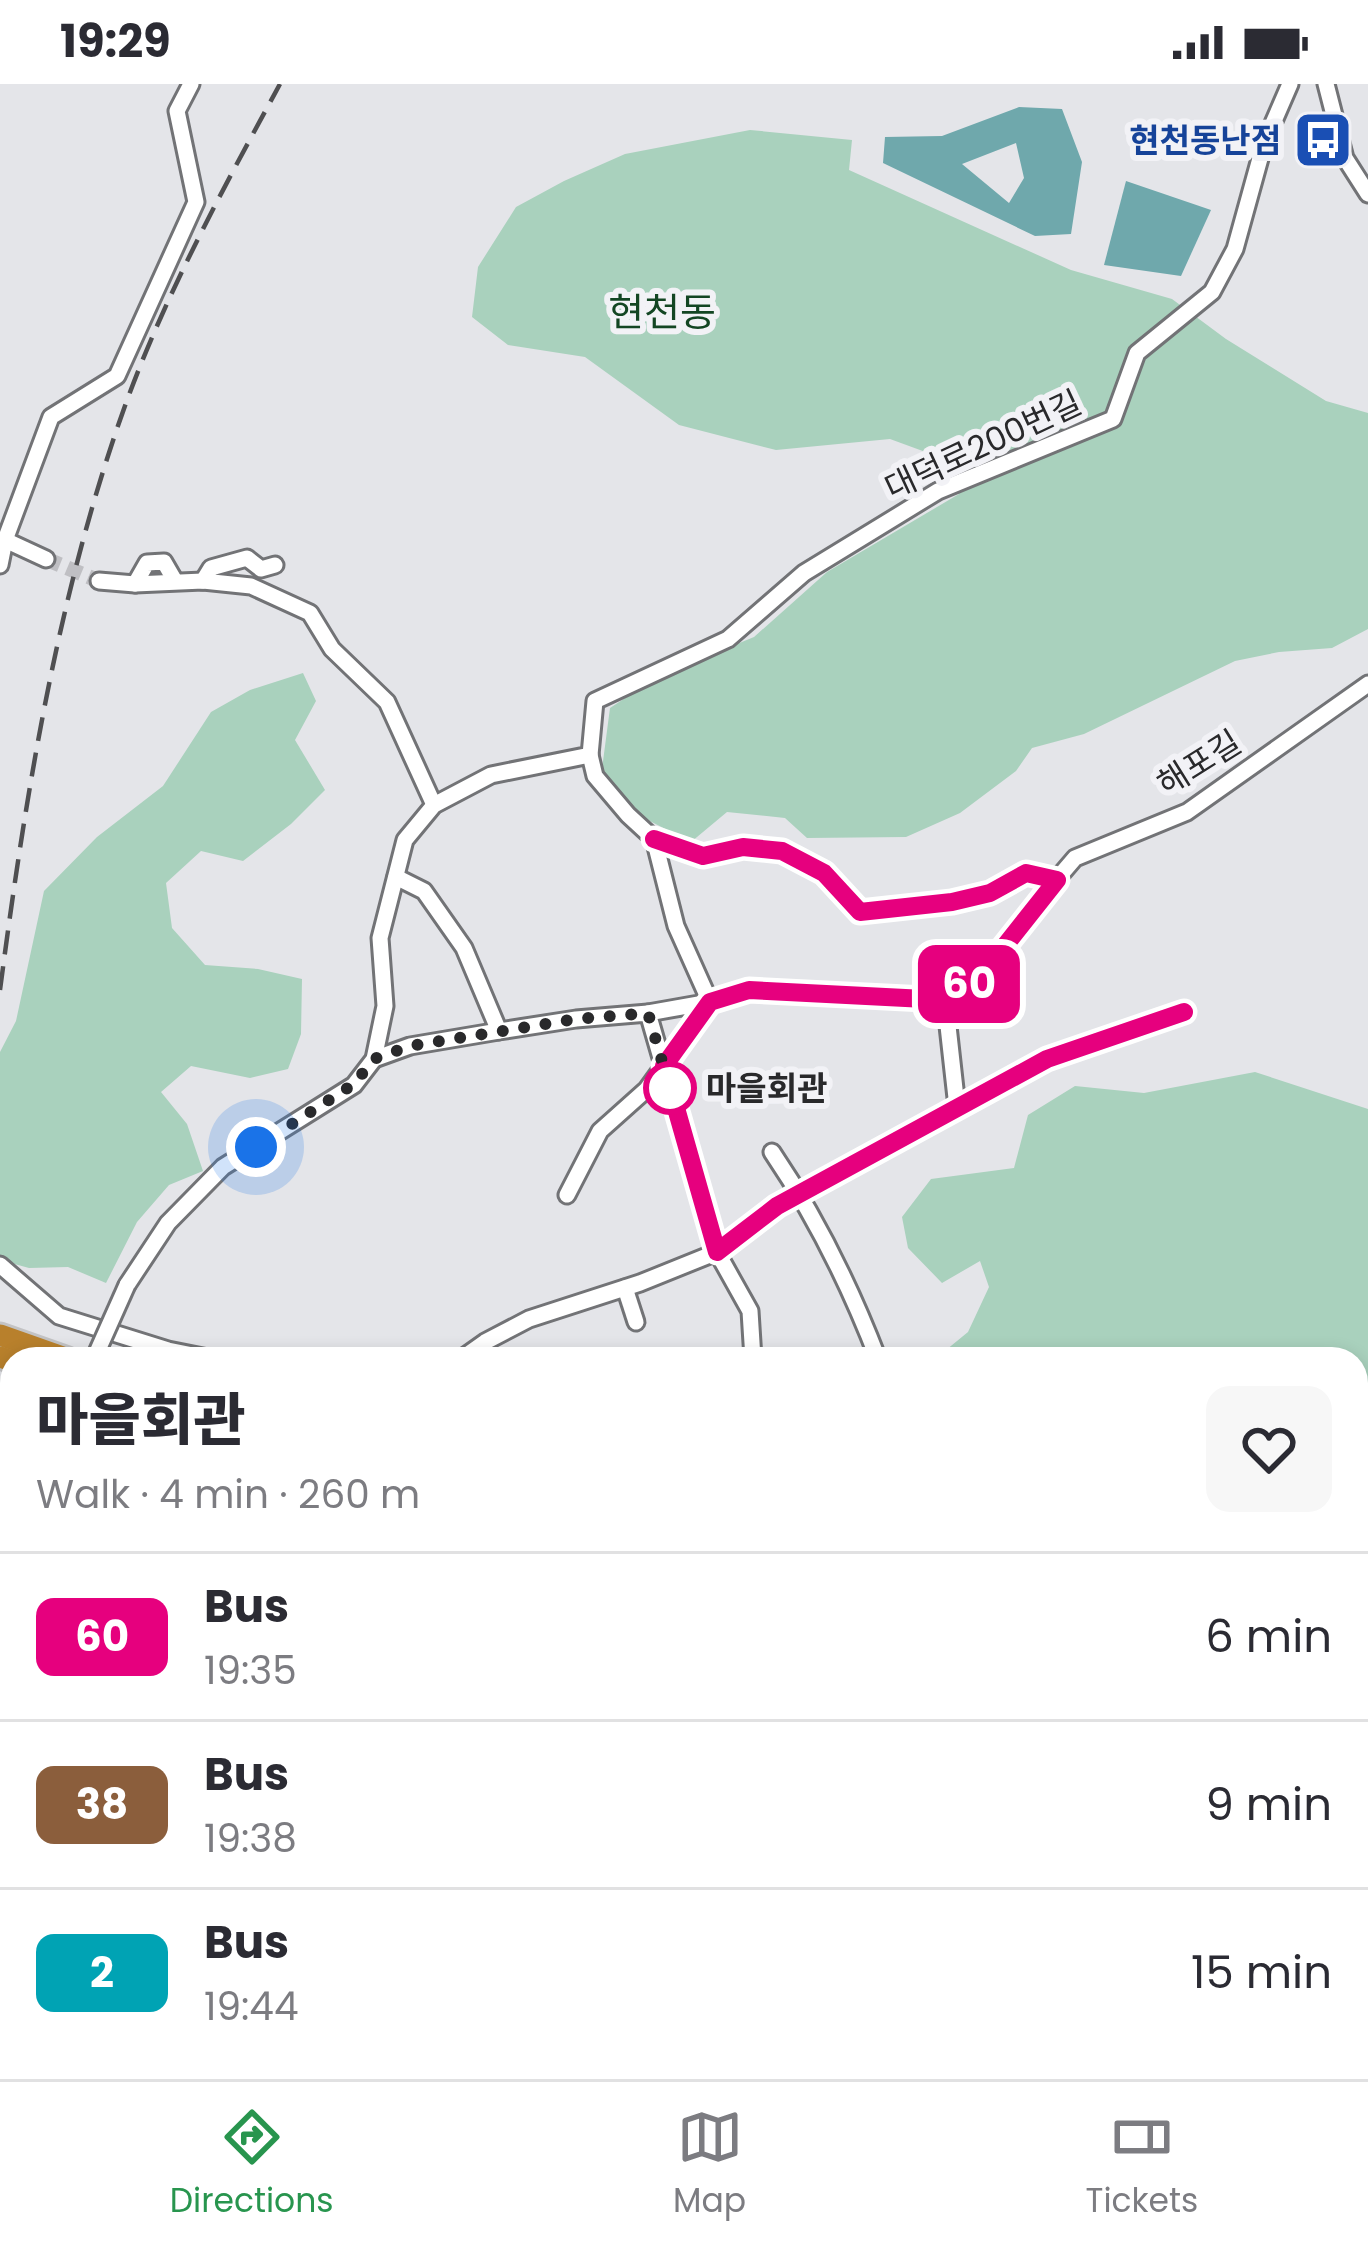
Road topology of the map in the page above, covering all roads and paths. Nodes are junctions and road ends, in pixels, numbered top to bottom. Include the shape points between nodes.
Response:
1 (190, 84) edge
2 (1290, 84) edge
3 (1326, 84) edge
4 (1368, 194) edge
5 (5, 540) junction
6 (46, 559) tunnel mouth
7 (0, 565) edge
8 (275, 565) dead end
9 (99, 581) tunnel mouth
10 (203, 581) junction
11 (1368, 684) edge
12 (590, 755) junction
13 (434, 805) junction
14 (654, 839) junction
15 (396, 877) junction
16 (1057, 880) junction
17 (945, 1000) junction
18 (710, 1002) junction
19 (1184, 1012) dead end
20 (648, 1013) junction
21 (499, 1031) junction
22 (374, 1059) junction
23 (664, 1066) junction
24 (957, 1107) junction
25 (772, 1152) dead end
26 (800, 1194) junction
27 (567, 1195) dead end
28 (717, 1252) junction
29 (0, 1265) edge
30 (625, 1288) junction
31 (636, 1322) dead end
32 (0, 1335) edge
33 (34, 1347) edge
34 (99, 1347) edge
35 (158, 1347) edge
36 (478, 1347) edge
37 (752, 1347) edge
38 (873, 1347) edge

1 - 5 street via 177,111 196,202 117,376 51,417
2 - 12 street, 대덕로200번길 via 1235,249 1212,292 1137,353 1113,419 938,491 804,573 728,639 595,701
3 - 4 street via 1345,158
5 - 6 street
5 - 7 street
8 - 10 street via 261,569 247,558 211,568
9 - 10 street
10 - 13 street via 251,586 310,613 332,649 387,702
11 - 16 street, 해포길 via 1186,812 1075,858
12 - 13 street via 491,775
12 - 14 street via 596,776
13 - 15 street via 405,840
14 - 16 street, 해포길 via 703,856 743,847 782,851 824,873 860,912 952,902 1026,873
14 - 18 street via 676,926
15 - 21 street via 424,891 464,948
15 - 22 street via 380,938 385,1006
16 - 17 street, 해포길 via 981,976
17 - 18 street via 749,990
17 - 24 street
18 - 20 street
18 - 23 street
19 - 24 street via 1047,1059
20 - 21 street
20 - 23 street
21 - 22 street
22 - 34 street, bridge via 354,1084 224,1167 167,1223
23 - 27 street via 600,1131
23 - 28 street
24 - 26 street
25 - 26 street
26 - 28 street
26 - 38 street
28 - 30 street
28 - 37 street via 750,1311
29 - 35 street via 59,1316
30 - 31 street
30 - 36 street via 529,1318
32 - 33 highway

